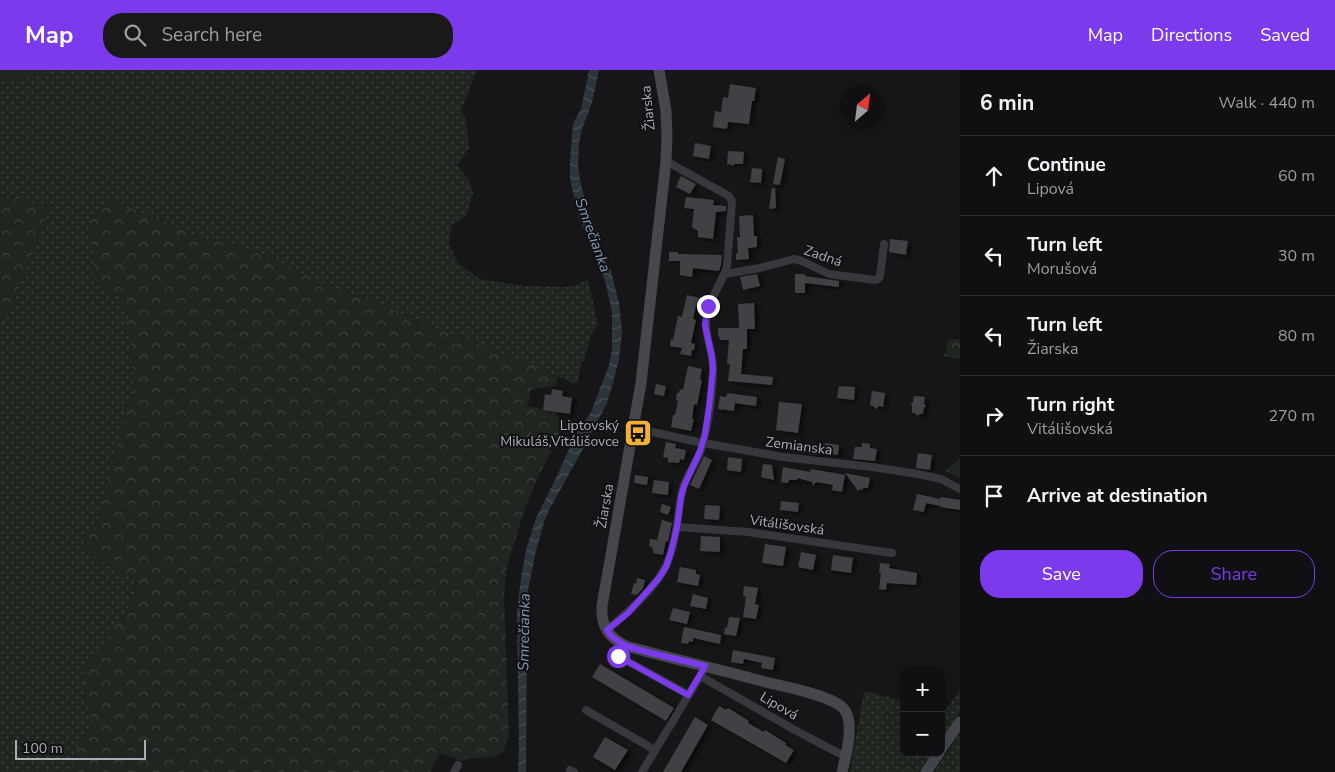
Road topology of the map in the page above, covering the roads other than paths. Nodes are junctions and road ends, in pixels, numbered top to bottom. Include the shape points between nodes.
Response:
1 (659, 70) edge
2 (666, 161) junction
3 (884, 244) dead end
4 (725, 274) junction
5 (634, 428) junction
6 (702, 443) junction
7 (960, 489) edge
8 (677, 527) junction
9 (892, 553) dead end
10 (607, 630) junction
11 (618, 656) dead end
12 (703, 671) junction
13 (688, 695) junction
14 (586, 710) dead end
15 (960, 722) edge
16 (945, 744) edge
17 (655, 750) junction
18 (846, 757) junction
19 (936, 757) edge
20 (642, 772) edge
21 (842, 772) edge
22 (926, 772) edge

1 - 2 street, Žiarska via 666,111
2 - 4 street via 729,196 732,201
2 - 5 street, Žiarska
3 - 4 street, Zadná via 880,276 875,280 829,274 794,259
4 - 6 street via 708,306 706,317 713,370
5 - 6 street, Zemianska
5 - 10 street, Žiarska via 602,606 602,619
6 - 7 street, Zemianska via 918,474 942,479
6 - 8 street via 684,486
8 - 9 street, Vitálišovská via 748,532
8 - 10 street via 666,567 659,578 628,613
10 - 12 street via 626,646
11 - 13 street
12 - 13 street
12 - 18 street, Lipová via 793,729
12 - 18 street via 799,691 836,703 848,718 850,729
13 - 17 street
14 - 17 street
15 - 16 street
17 - 20 street
18 - 21 street
19 - 22 street

